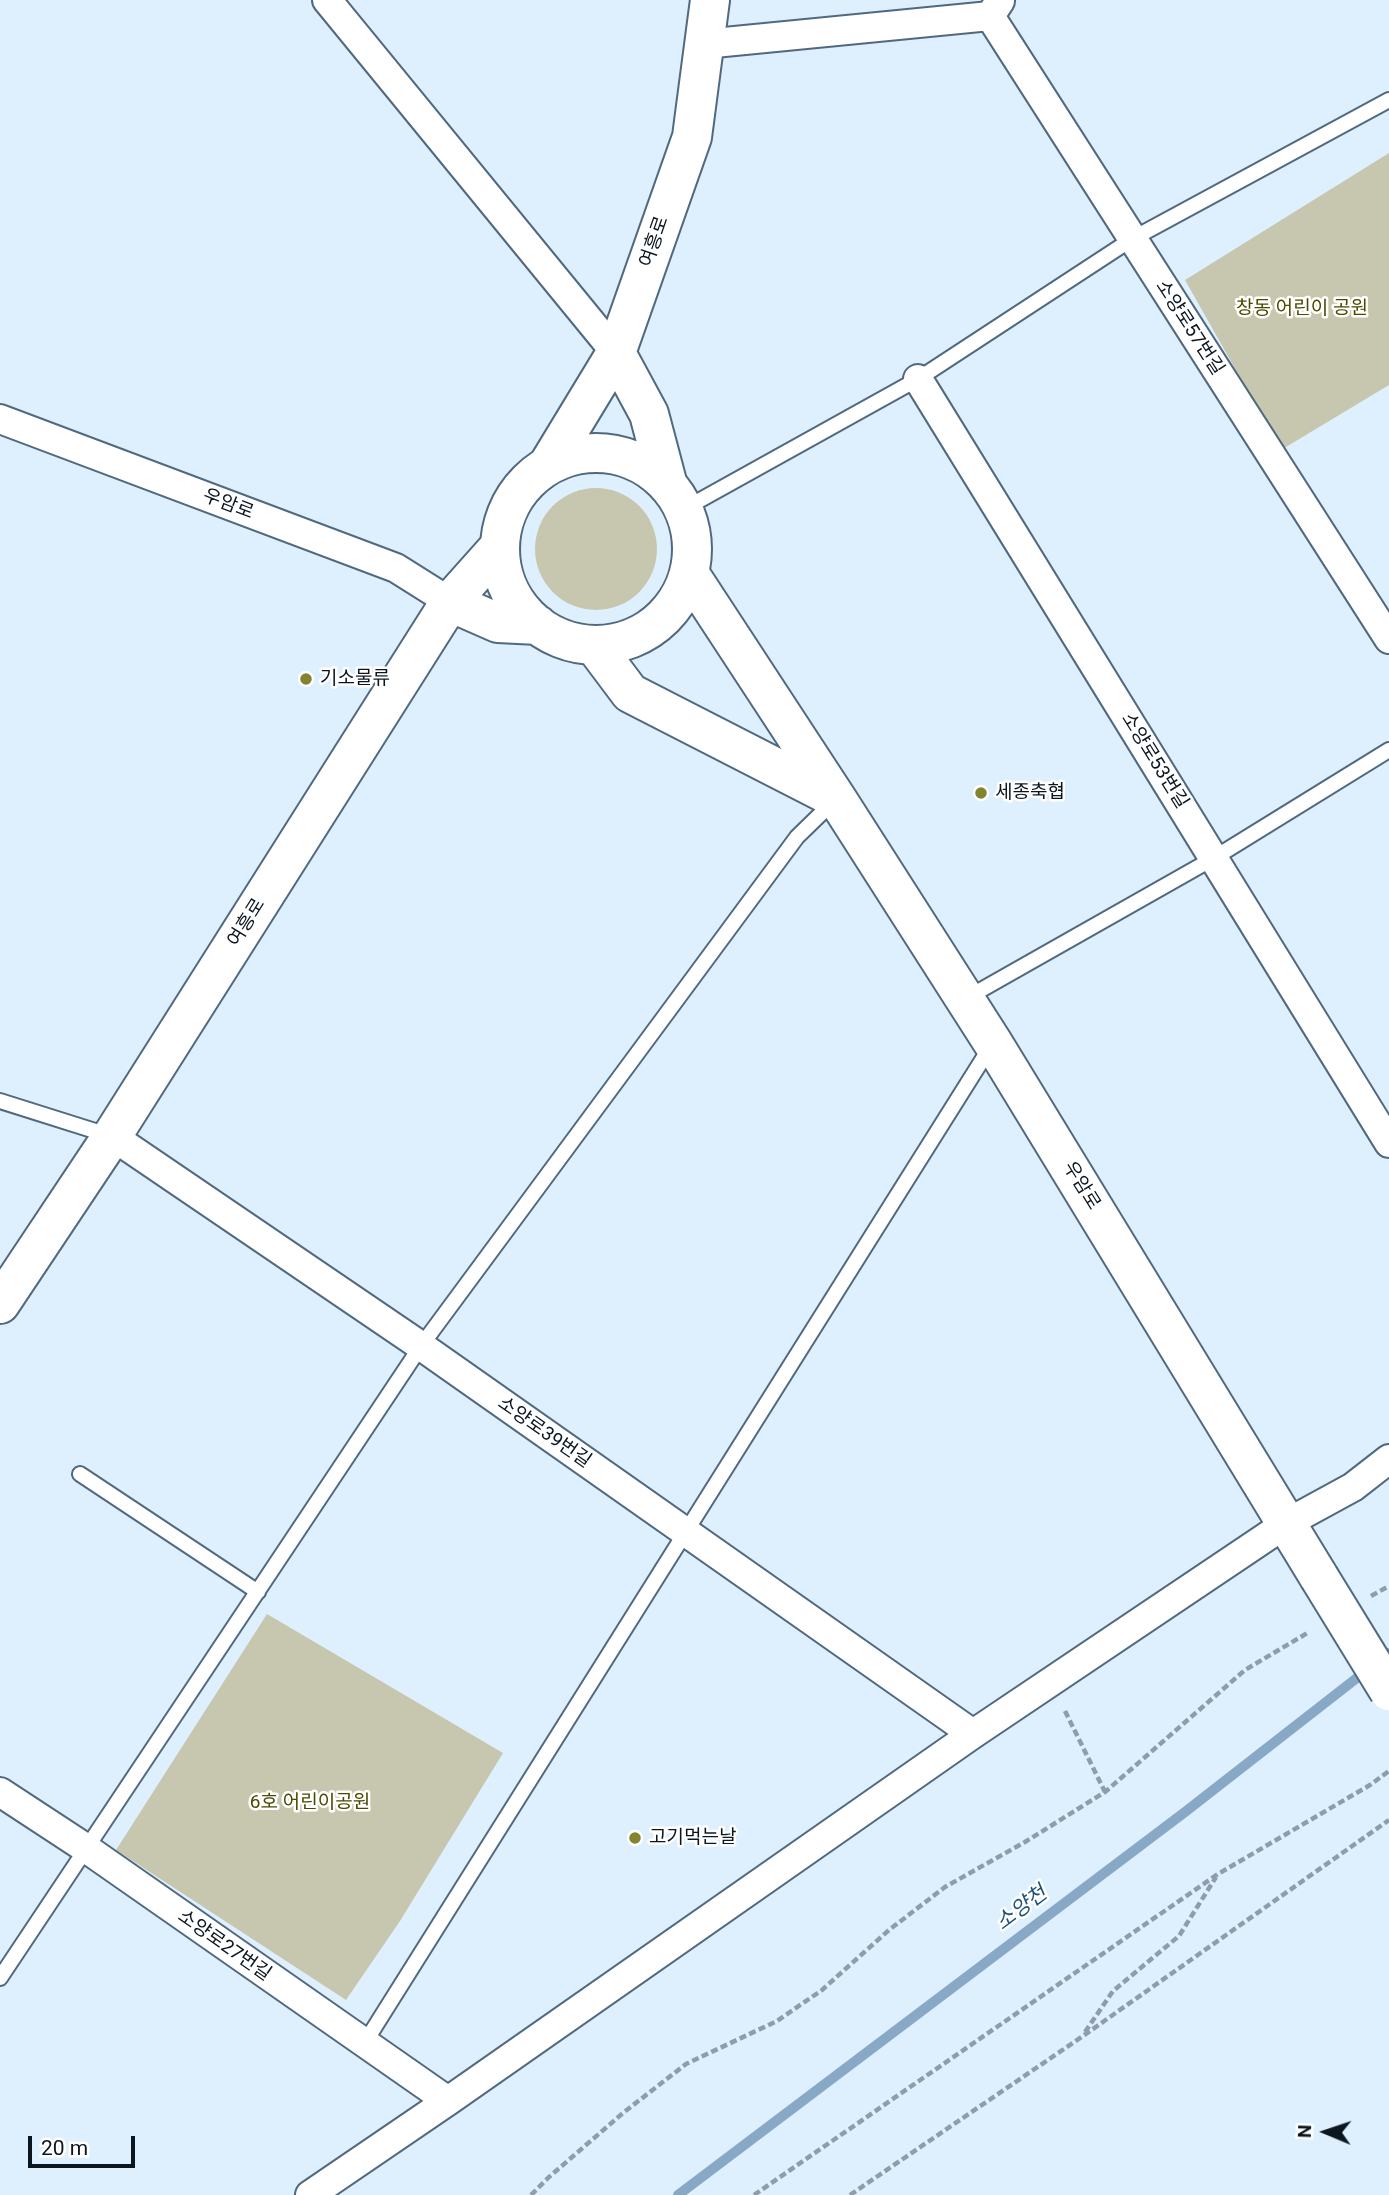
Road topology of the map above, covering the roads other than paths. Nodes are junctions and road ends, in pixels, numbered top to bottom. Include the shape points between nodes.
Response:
1 (327, 0) edge
2 (710, 0) edge
3 (995, 8) edge
4 (704, 44) junction
5 (1389, 100) edge
6 (1132, 239) junction
7 (616, 353) junction
8 (918, 379) junction
9 (0, 419) edge
10 (548, 465) junction
11 (675, 496) junction
12 (500, 546) junction
13 (689, 573) junction
14 (450, 602) junction
15 (538, 625) junction
16 (1389, 639) edge
17 (594, 645) junction
18 (1389, 750) edge
19 (837, 799) junction
20 (1214, 858) junction
21 (965, 999) junction
22 (993, 1043) junction
23 (0, 1101) edge
24 (112, 1136) junction
25 (1389, 1143) edge
26 (0, 1304) edge
27 (421, 1346) junction
28 (1389, 1459) edge
29 (80, 1474) dead end
30 (1287, 1522) junction
31 (684, 1532) junction
32 (258, 1592) junction
33 (1389, 1691) edge
34 (973, 1734) junction
35 (0, 1792) edge
36 (87, 1849) junction
37 (0, 1978) edge
38 (364, 2044) junction
39 (448, 2101) junction
40 (310, 2195) edge

1 - 7 street
2 - 4 street, 여흥로
3 - 4 street
3 - 6 street, 소양로57번길
4 - 7 street, 여흥로 via 692,137
5 - 6 lane
6 - 8 lane
6 - 16 street, 소양로57번길
7 - 10 street, 여흥로
7 - 11 street via 649,414
8 - 11 lane
8 - 20 street, 소양로53번길
9 - 14 street, 우암로 via 396,568
10 - 11 street via 578,454 610,453 641,463
10 - 12 street via 523,486 507,514
11 - 13 street via 692,540
12 - 14 street, 여흥로
12 - 15 street via 505,576 517,603
13 - 17 street via 677,602 654,626 626,641
13 - 19 street, 우암로
14 - 15 street via 498,622
14 - 24 street, 여흥로
15 - 17 street via 564,639
17 - 19 street via 630,694
18 - 20 lane
19 - 21 street, 우암로
19 - 27 lane via 797,837
20 - 21 lane
20 - 25 street, 소양로53번길
21 - 22 street, 우암로
22 - 30 street, 우암로
22 - 31 lane
23 - 24 lane
24 - 26 street, 여흥로
24 - 27 street, 소양로39번길
27 - 31 street, 소양로39번길
27 - 32 lane
28 - 30 street via 1353,1487
29 - 32 lane
30 - 33 street, 우암로, bridge
30 - 34 street
31 - 34 street, 소양로39번길
31 - 38 lane
32 - 36 lane
34 - 39 street
35 - 36 street, 소양로27번길
36 - 37 lane
36 - 38 street, 소양로27번길
38 - 39 street, 소양로27번길
39 - 40 street

